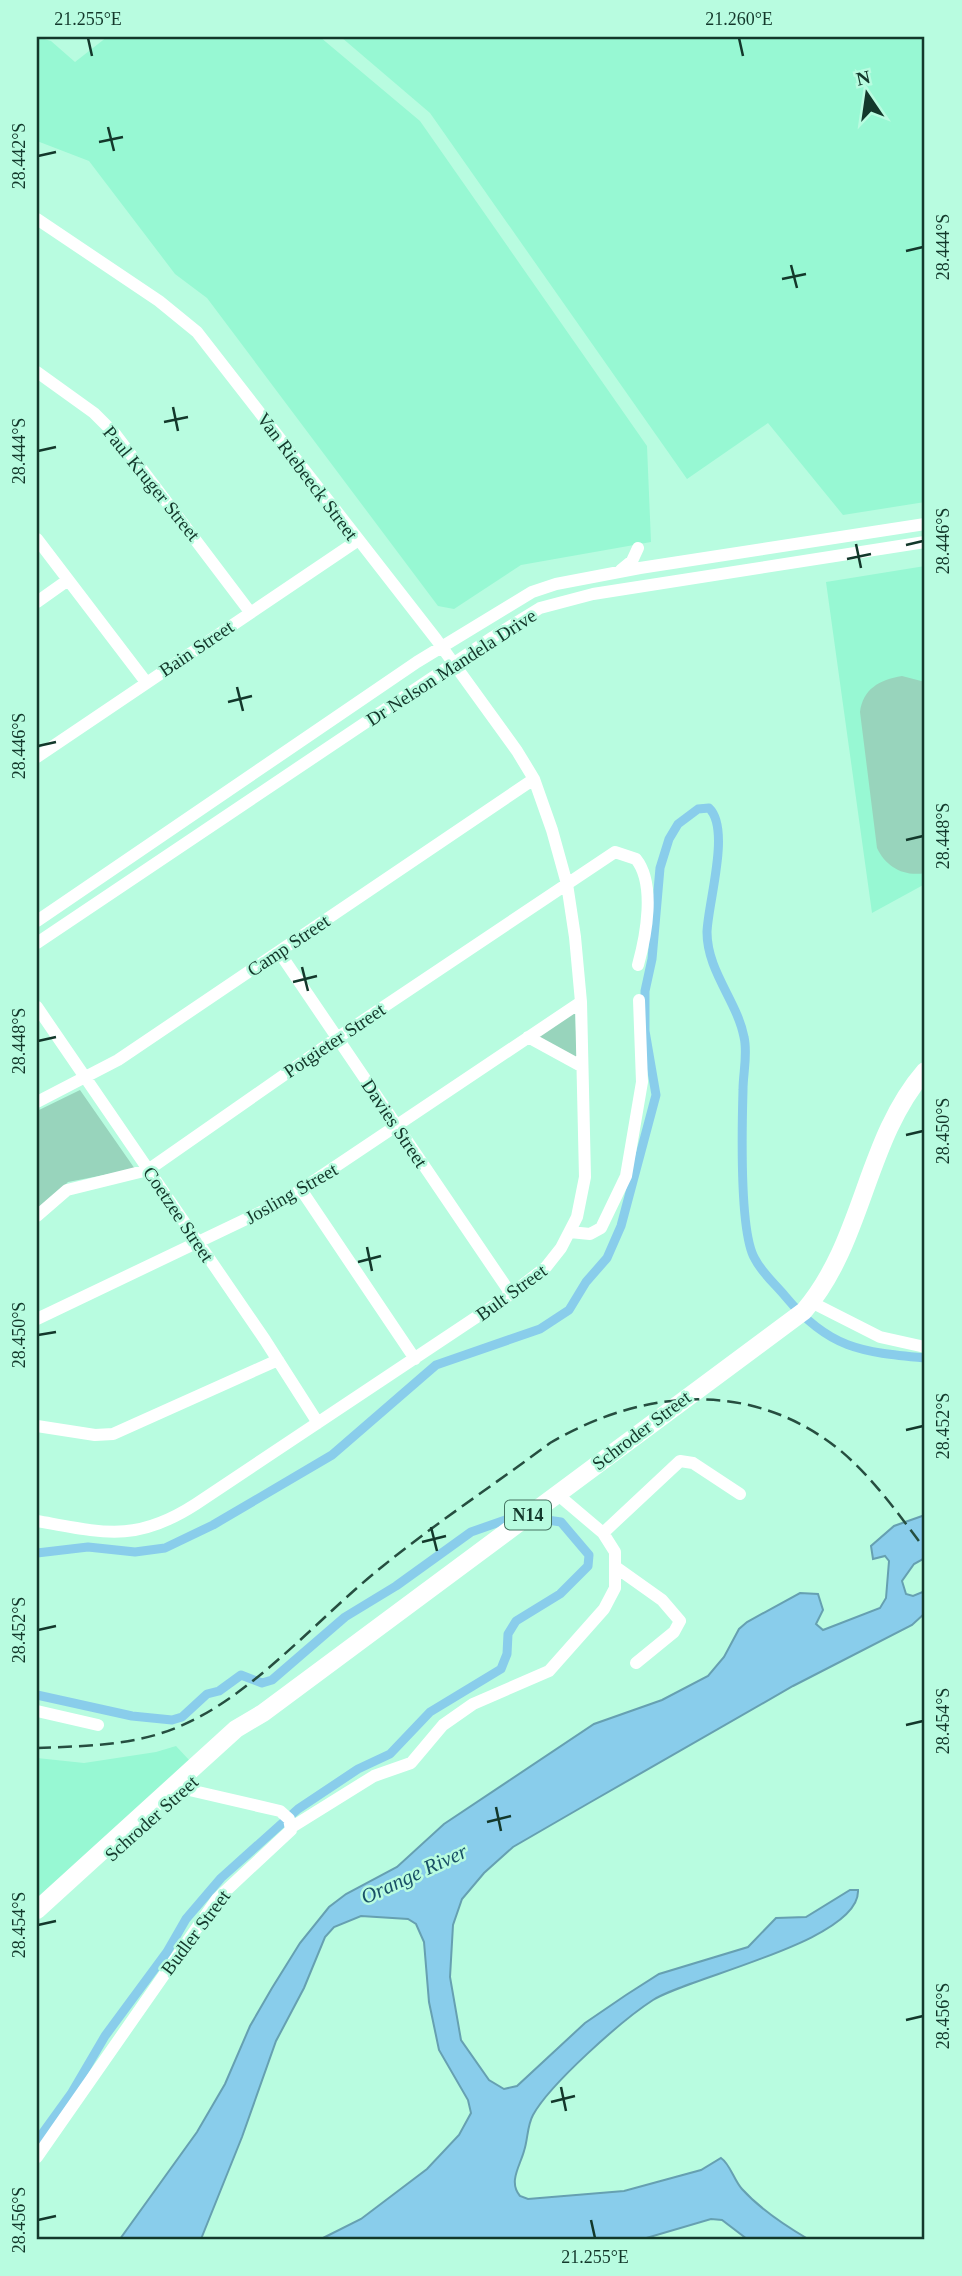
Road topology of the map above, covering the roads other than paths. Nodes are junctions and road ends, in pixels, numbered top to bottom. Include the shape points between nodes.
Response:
1 (37, 219) edge
2 (37, 372) edge
3 (925, 524) edge
4 (37, 539) edge
5 (357, 541) junction
6 (925, 542) edge
7 (638, 548) dead end
8 (647, 569) junction
9 (618, 572) junction
10 (68, 580) junction
11 (678, 581) junction
12 (620, 589) junction
13 (37, 601) edge
14 (250, 611) junction
15 (441, 647) junction
16 (453, 664) junction
17 (146, 682) junction
18 (37, 757) edge
19 (534, 779) junction
20 (567, 884) junction
21 (37, 921) edge
22 (37, 943) edge
23 (279, 952) junction
24 (638, 965) dead end
25 (639, 1000) dead end
26 (581, 1002) junction
27 (37, 1007) edge
28 (528, 1037) junction
29 (337, 1038) junction
30 (581, 1066) junction
31 (925, 1071) edge
32 (86, 1079) junction
33 (37, 1102) edge
34 (398, 1127) junction
35 (148, 1170) junction
36 (302, 1191) junction
37 (37, 1216) edge
38 (570, 1232) junction
39 (198, 1242) junction
40 (512, 1294) junction
41 (803, 1310) junction
42 (37, 1319) edge
43 (925, 1347) edge
44 (415, 1359) junction
45 (278, 1360) junction
46 (318, 1423) junction
47 (37, 1426) edge
48 (557, 1494) junction
49 (740, 1494) dead end
50 (37, 1521) edge
51 (603, 1533) junction
52 (617, 1568) junction
53 (636, 1662) dead end
54 (37, 1712) edge
55 (98, 1725) dead end
56 (177, 1788) junction
57 (288, 1820) junction
58 (37, 1910) edge
59 (37, 1921) edge
60 (37, 2157) edge

1 - 5 street, Van Riebeeck Street via 197,332
2 - 14 street, Paul Kruger Street via 116,435
3 - 8 street, Dr Nelson Mandela Drive
4 - 10 street
5 - 14 street, Bain Street
5 - 15 street, Van Riebeeck Street
6 - 11 street, Dr Nelson Mandela Drive
7 - 9 street via 632,561
8 - 9 street, Dr Nelson Mandela Drive
8 - 11 street
8 - 12 street
9 - 15 street, Dr Nelson Mandela Drive via 532,592
10 - 13 street
10 - 17 street
11 - 12 street, Dr Nelson Mandela Drive
12 - 16 street, Dr Nelson Mandela Drive via 540,608
14 - 17 street, Bain Street
15 - 16 street, Van Riebeeck Street
15 - 21 street, Dr Nelson Mandela Drive
16 - 19 street, Van Riebeeck Street
16 - 22 street, Dr Nelson Mandela Drive
17 - 18 street, Bain Street
19 - 20 street, Bult Street
19 - 23 street, Camp Street
20 - 24 street, Potgieter Street via 610,854 627,854 640,863 646,886 645,939
20 - 26 street, Bult Street
20 - 29 street, Potgieter Street
23 - 29 street, Davies Street
23 - 32 street, Camp Street
25 - 38 street via 642,1082 626,1176 601,1228 590,1234
26 - 28 street, Josling Street
26 - 30 street, Bult Street
27 - 32 street, Coetzee Street
28 - 30 street
28 - 34 street, Josling Street
29 - 34 street, Davies Street
29 - 35 street, Potgieter Street
30 - 38 street, Bult Street via 585,1177
31 - 41 highway, Schroder Street / N14 via 887,1130 851,1226
32 - 33 street, Camp Street
32 - 35 street, Coetzee Street
34 - 36 street, Josling Street
34 - 40 street, Davies Street
35 - 37 street, Potgieter Street via 72,1187
35 - 39 street, Coetzee Street
36 - 39 street, Josling Street
36 - 44 street
38 - 40 street, Bult Street via 552,1261
39 - 42 street, Josling Street
39 - 45 street, Coetzee Street
40 - 44 street, Bult Street
41 - 43 street via 872,1335
41 - 48 highway, Schroder Street / N14
44 - 46 street, Bult Street
45 - 46 street, Coetzee Street
45 - 47 street via 113,1433 94,1435
46 - 50 street, Bult Street via 160,1526 125,1532
48 - 51 street
48 - 56 highway, Schroder Street / N14 via 263,1713 255,1726
49 - 51 street via 693,1463 680,1461
51 - 52 street via 615,1552
52 - 53 street via 662,1600 680,1620 674,1632
52 - 57 street, Budler Street via 615,1588 604,1609 550,1671 473,1704 443,1725 411,1763 374,1776
54 - 55 street
56 - 57 street
56 - 58 highway, Schroder Street / N14
56 - 59 highway, Schroder Street / N14
57 - 60 street, Budler Street via 278,1844 217,1899

